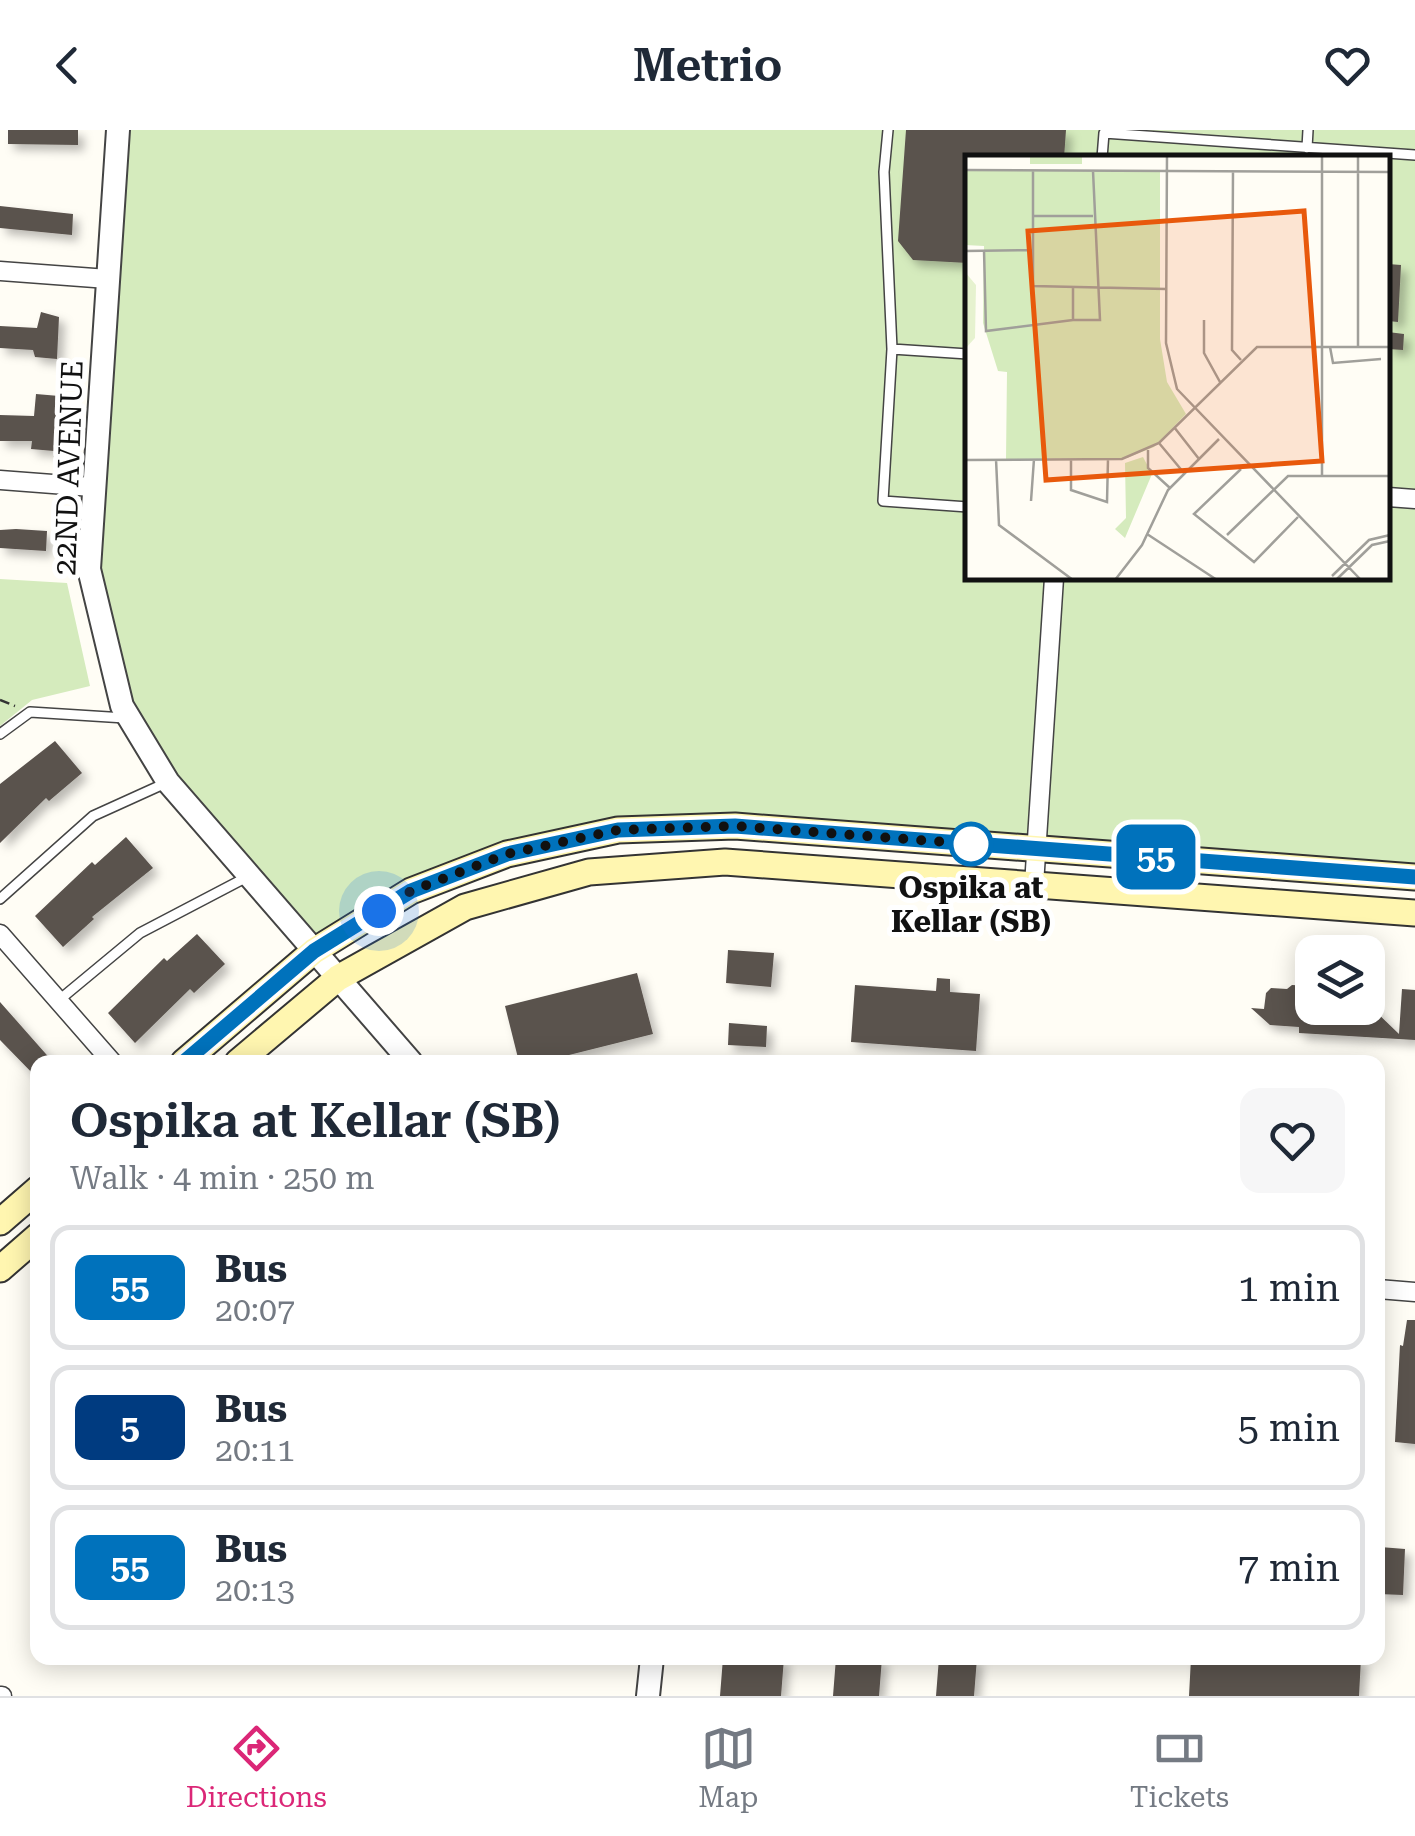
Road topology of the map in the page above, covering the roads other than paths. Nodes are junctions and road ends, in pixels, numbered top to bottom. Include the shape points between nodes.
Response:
1 (118, 130) edge
2 (888, 130) edge
3 (1308, 130) edge
4 (1307, 148) junction
5 (1102, 155) edge
6 (1415, 155) edge
7 (0, 271) edge
8 (108, 279) junction
9 (892, 349) junction
10 (965, 354) edge
11 (0, 480) edge
12 (92, 487) junction
13 (1390, 497) edge
14 (1415, 498) edge
15 (965, 507) edge
16 (1054, 580) edge
17 (130, 719) junction
18 (0, 734) edge
19 (168, 782) junction
20 (1038, 848) junction
21 (249, 876) junction
22 (1415, 876) edge
23 (1034, 885) junction
24 (0, 900) edge
25 (1415, 913) edge
26 (0, 934) edge
27 (314, 951) junction
28 (338, 978) junction
29 (58, 1001) junction
30 (106, 1055) edge
31 (192, 1055) edge
32 (246, 1055) edge
33 (405, 1055) edge
34 (30, 1196) edge
35 (0, 1222) edge
36 (30, 1243) edge
37 (0, 1268) edge
38 (1385, 1290) edge
39 (1415, 1292) edge
40 (651, 1665) edge
41 (648, 1696) edge

1 - 8 street, 22ND AVENUE
2 - 9 lane
3 - 4 lane
4 - 5 lane via 1104,133
4 - 6 lane
7 - 8 street
8 - 12 street, 22ND AVENUE
9 - 10 lane
9 - 15 lane via 883,501
11 - 12 street
12 - 17 street, 22ND AVENUE via 89,570
13 - 14 street
16 - 20 street
17 - 18 lane via 30,712
17 - 19 street, 22ND AVENUE
19 - 21 street, 22ND AVENUE
19 - 24 lane via 93,816
20 - 22 main road
20 - 23 street
20 - 27 main road via 735,826 618,830 507,854 411,891
21 - 27 street, 22ND AVENUE
21 - 29 lane via 140,933
23 - 25 main road
23 - 28 main road via 725,862 588,872 465,907
26 - 29 street
27 - 28 street, 22ND AVENUE
27 - 31 main road
28 - 32 main road
28 - 33 street, 22ND AVENUE
29 - 30 street
34 - 35 main road
36 - 37 main road
38 - 39 street
40 - 41 street

